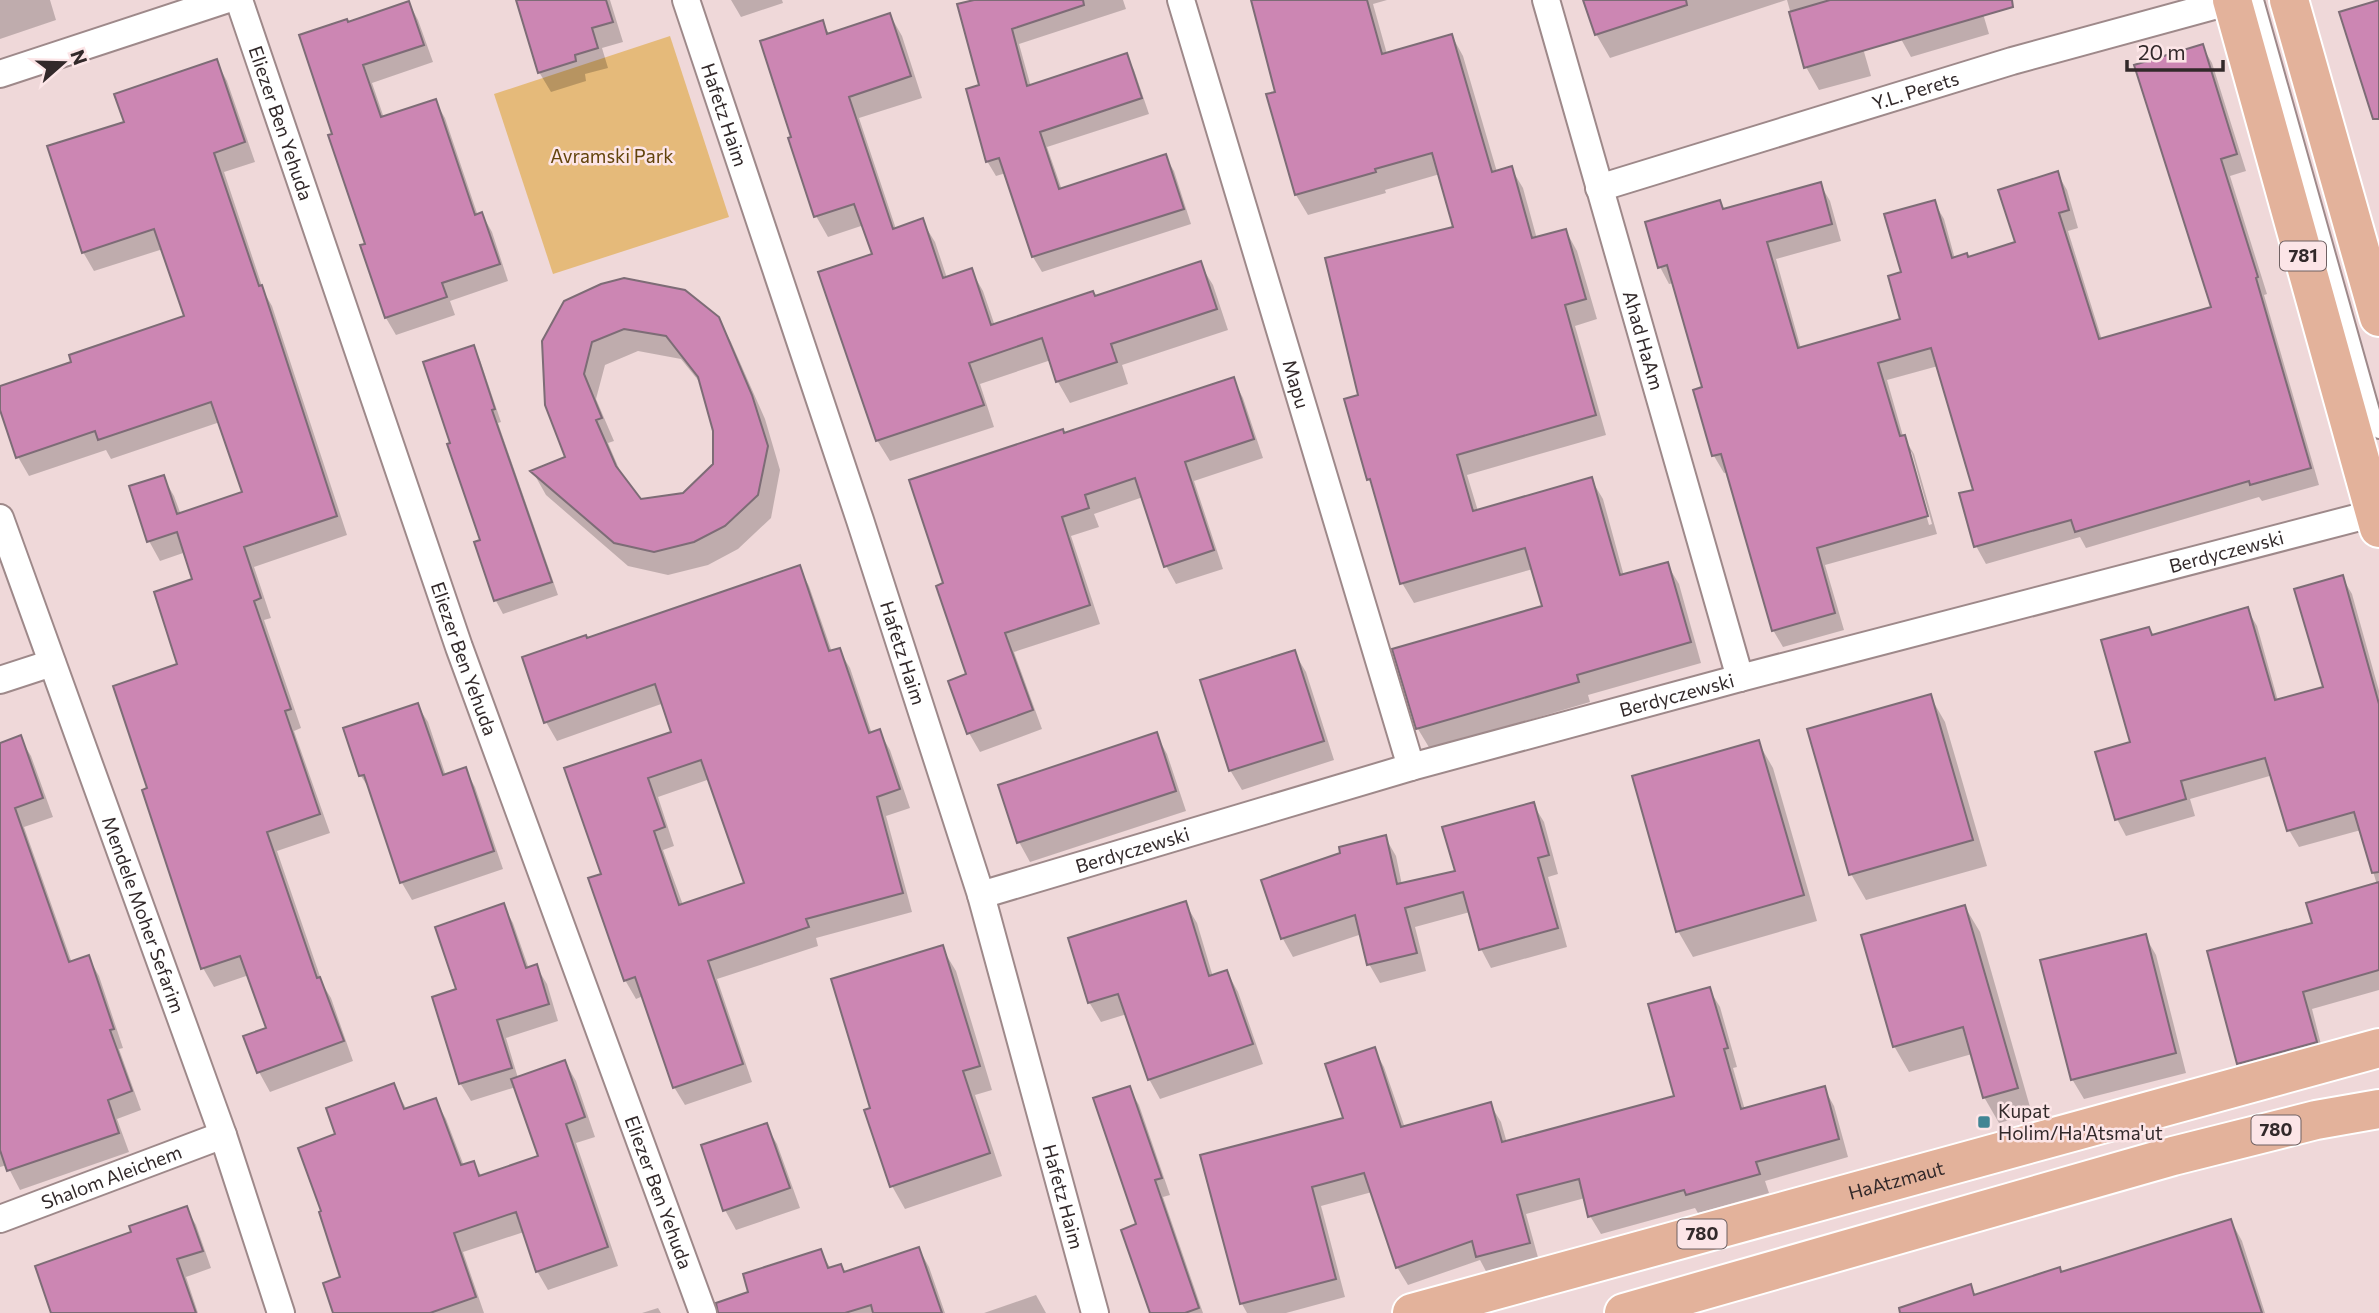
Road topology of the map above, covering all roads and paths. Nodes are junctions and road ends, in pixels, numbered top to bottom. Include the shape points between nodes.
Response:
1 (225, 0) edge
2 (239, 0) edge
3 (686, 0) edge
4 (1181, 0) edge
5 (1546, 0) edge
6 (2232, 0) edge
7 (2258, 0) edge
8 (2289, 0) edge
9 (2189, 5) edge
10 (0, 74) edge
11 (1600, 188) junction
12 (2379, 317) edge
13 (2379, 432) edge
14 (0, 518) edge
15 (2378, 518) edge
16 (52, 663) junction
17 (1740, 678) junction
18 (0, 680) edge
19 (1411, 767) junction
20 (981, 895) junction
21 (2379, 1048) edge
22 (2379, 1109) edge
23 (2316, 1120) junction
24 (2379, 1120) edge
25 (223, 1135) junction
26 (0, 1219) edge
27 (281, 1313) edge
28 (703, 1313) edge
29 (1095, 1313) edge
30 (1412, 1313) edge
31 (1624, 1313) edge

1 - 10 street
2 - 28 street, Eliezer Ben Yehuda via 459,648
3 - 20 street, Hafetz Haim
4 - 19 street, Mapu
5 - 11 street, Ahad HaAm
6 - 9 street, Y.L. Perets
6 - 15 main road, 781
7 - 13 lane
8 - 12 main road
9 - 11 street, Y.L. Perets
11 - 17 street, Ahad HaAm
14 - 16 street, Mendele Moher Sefarim
15 - 17 street, Berdyczewski
16 - 18 street
16 - 25 street, Mendele Moher Sefarim
17 - 19 street, Berdyczewski
19 - 20 street, Berdyczewski
20 - 29 street, Hafetz Haim
21 - 30 main road, HaAtzmaut / 780
22 - 23 main road, 780
23 - 24 main road
23 - 31 main road, 780 via 2173,1156
25 - 26 street, Shalom Aleichem
25 - 27 street, Mendele Moher Sefarim

